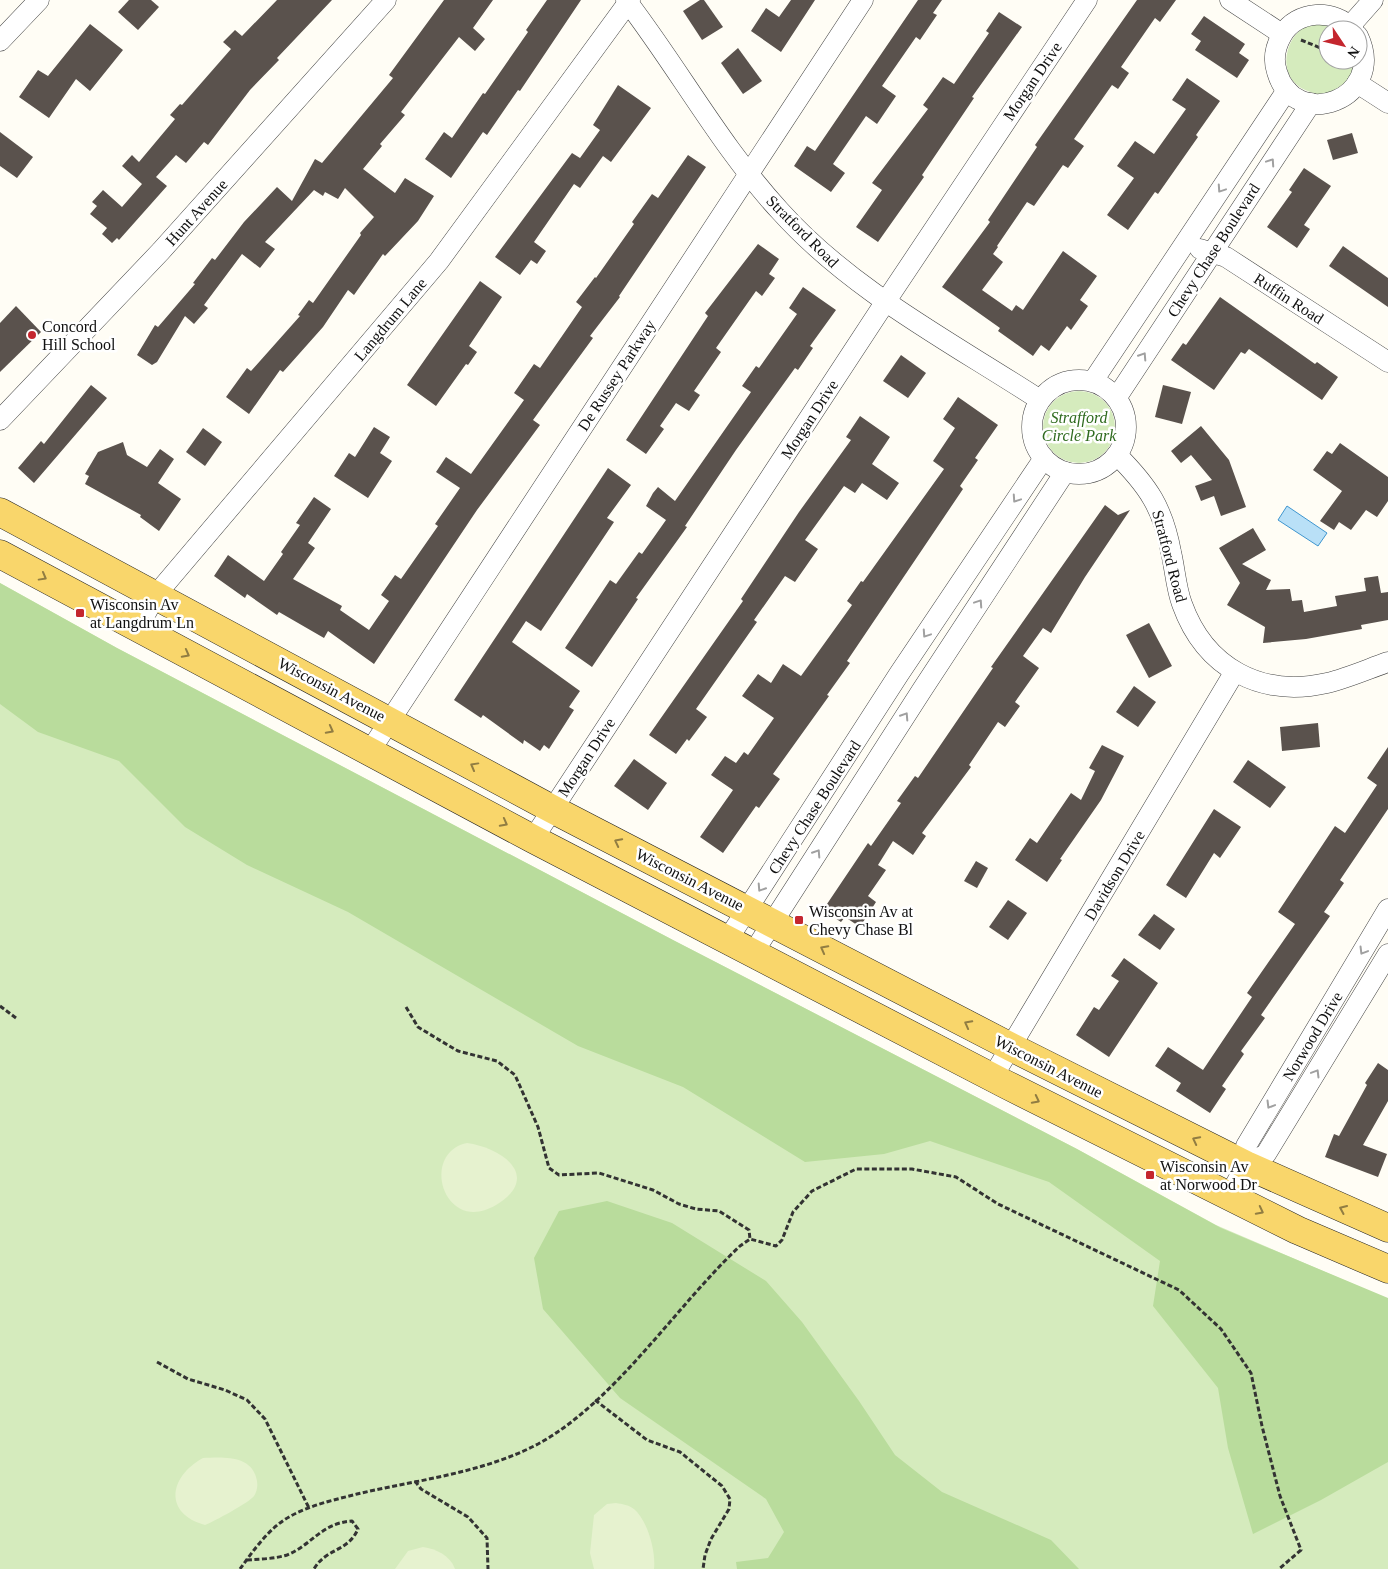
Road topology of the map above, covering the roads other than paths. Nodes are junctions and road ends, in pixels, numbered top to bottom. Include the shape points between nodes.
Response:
1 (39, 0) edge
2 (386, 0) edge
3 (862, 0) edge
4 (1087, 0) edge
5 (1230, 0) edge
6 (1372, 0) edge
7 (628, 1) edge
8 (1341, 20) edge
9 (1360, 20) edge
10 (1286, 30) junction
11 (0, 41) edge
12 (1363, 70) edge
13 (1358, 84) junction
14 (1287, 90) junction
15 (1311, 103) junction
16 (1388, 103) edge
17 (749, 173) junction
18 (1184, 244) junction
19 (1211, 253) junction
20 (886, 301) junction
21 (1388, 362) edge
22 (1092, 381) junction
23 (1117, 397) junction
24 (1040, 400) junction
25 (0, 420) edge
26 (1117, 455) junction
27 (1044, 458) junction
28 (1065, 472) junction
29 (0, 512) edge
30 (0, 554) edge
31 (156, 596) junction
32 (138, 628) junction
33 (1388, 662) edge
34 (1234, 672) junction
35 (900, 674) junction
36 (922, 690) junction
37 (389, 720) junction
38 (370, 751) junction
39 (552, 809) junction
40 (533, 839) junction
41 (748, 909) junction
42 (1388, 909) edge
43 (773, 922) junction
44 (728, 940) junction
45 (753, 953) junction
46 (1388, 954) edge
47 (1335, 997) junction
48 (1355, 1009) junction
49 (1011, 1047) junction
50 (992, 1078) junction
51 (1246, 1165) junction
52 (1229, 1196) junction
53 (1388, 1228) edge
54 (1388, 1269) edge

1 - 11 street
2 - 25 street, Hunt Avenue via 161,251
3 - 17 street, De Russey Parkway
4 - 20 street, Morgan Drive
5 - 10 street
6 - 9 street
7 - 17 street, Stratford Road
7 - 31 street, Langdrum Lane via 439,261
8 - 10 street via 1326,14 1313,14 1300,18
10 - 14 street via 1277,44 1275,67
12 - 13 street
13 - 15 street via 1339,100 1326,104
13 - 16 street
14 - 15 street via 1302,101
14 -> 18 street, Chevy Chase Boulevard
19 -> 15 street, Chevy Chase Boulevard
17 - 20 street, Stratford Road via 809,241 843,271
17 - 37 street, De Russey Parkway
18 - 19 street, Ruffin Road
18 - 22 street, Chevy Chase Boulevard
19 - 21 street, Ruffin Road via 1226,257
23 -> 19 street, Chevy Chase Boulevard
20 - 24 street, Stratford Road
20 - 39 street, Morgan Drive
22 - 23 street
22 - 24 street via 1066,381 1052,388
23 - 26 street via 1127,425 1126,439
24 - 27 street via 1034,411 1033,436
26 - 28 street via 1102,469 1090,473
26 - 34 street, Stratford Road via 1147,487 1157,506 1170,544 1181,604 1194,630 1213,654
27 - 28 street
27 -> 35 street, Chevy Chase Boulevard
36 -> 28 street, Chevy Chase Boulevard
29 - 31 main road, Wisconsin Avenue
30 -> 32 main road
31 - 32 street, Langdrum Lane
31 - 37 main road, Wisconsin Avenue
32 -> 38 main road
33 - 34 street, Stratford Road via 1328,683 1303,687 1255,681
34 - 49 street, Davidson Drive
35 - 36 street
35 -> 41 street, Chevy Chase Boulevard
43 -> 36 street, Chevy Chase Boulevard
37 - 38 street, De Russey Parkway
39 -> 37 main road, Wisconsin Avenue
38 -> 40 main road
39 - 40 street, Morgan Drive
41 -> 39 main road, Wisconsin Avenue
40 - 44 main road
41 - 43 main road, Wisconsin Avenue
41 - 44 street, Chevy Chase Boulevard
42 -> 47 street, Norwood Drive
43 - 45 street, Chevy Chase Boulevard
49 -> 43 main road, Wisconsin Avenue
44 - 45 main road
45 - 50 main road
46 - 48 street, Norwood Drive
47 - 48 street
47 -> 51 street, Norwood Drive via 1246,1146
51 -> 48 street, Norwood Drive via 1266,1154
49 - 50 street, Davidson Drive
51 -> 49 main road, Wisconsin Avenue
50 -> 52 main road
51 - 52 street, Norwood Drive
53 -> 51 main road, Wisconsin Avenue
52 -> 54 main road via 1297,1230

